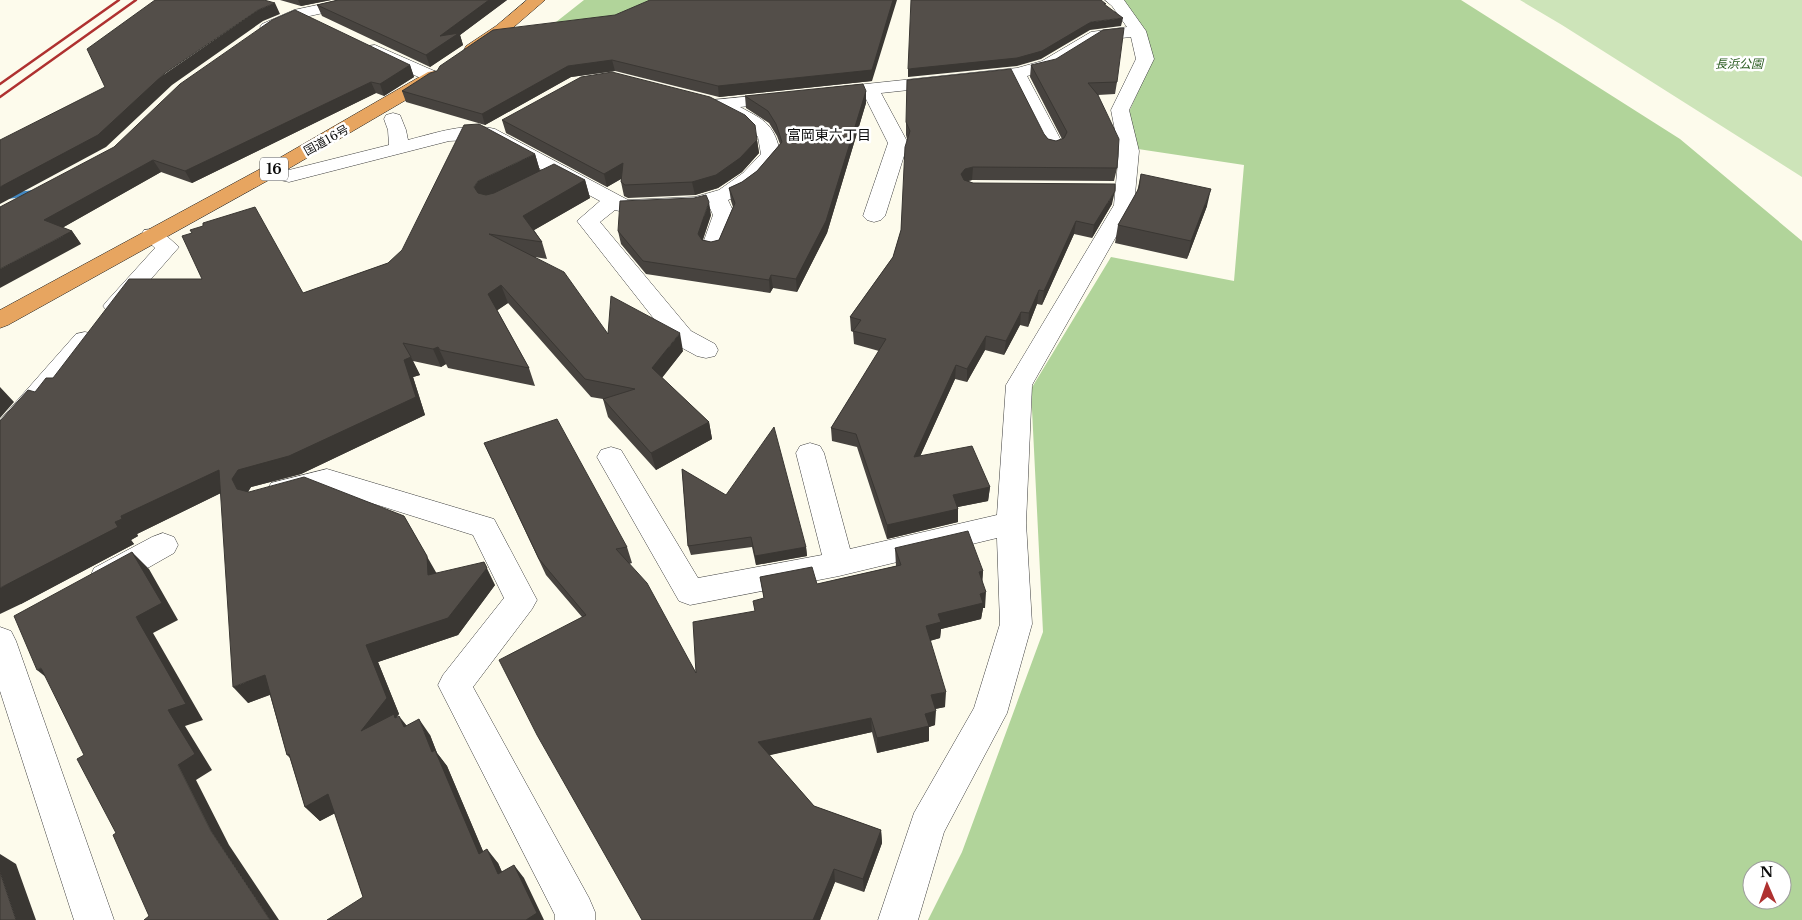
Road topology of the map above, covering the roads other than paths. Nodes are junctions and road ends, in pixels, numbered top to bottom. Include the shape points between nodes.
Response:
1 (364, 0) edge
2 (537, 0) edge
3 (1113, 0) edge
4 (274, 5) edge
5 (300, 13) junction
6 (327, 26) edge
7 (1138, 31) junction
8 (254, 37) edge
9 (360, 42) edge
10 (446, 68) junction
11 (1017, 74) junction
12 (870, 88) junction
13 (700, 100) edge
14 (719, 104) junction
15 (393, 119) dead end
16 (1054, 146) edge
17 (399, 148) junction
18 (559, 171) junction
19 (269, 172) junction
20 (534, 183) edge
21 (716, 197) junction
22 (615, 200) junction
23 (874, 216) dead end
24 (152, 235) junction
25 (713, 246) edge
26 (0, 320) edge
27 (706, 350) dead end
28 (0, 437) edge
29 (810, 453) dead end
30 (610, 457) dead end
31 (261, 497) edge
32 (1011, 523) junction
33 (163, 545) dead end
34 (839, 564) junction
35 (77, 592) edge
36 (6, 633) edge
37 (94, 920) edge
38 (575, 920) edge
39 (898, 920) edge

1 - 5 street
2 - 10 highway, 国道16号 / 16 via 502,30
3 - 7 street
4 - 5 street
5 - 6 street
5 - 8 street
7 - 11 street via 1097,35 1048,65
7 - 32 street via 1145,59 1120,110 1129,151 1117,189 1124,205 1020,385
9 - 10 street
10 - 19 highway, 国道16号 / 16
11 - 12 street
11 - 16 street
12 - 14 street
12 - 23 street via 898,143
13 - 14 street
14 - 21 street via 754,122 767,136 771,155 750,177
15 - 17 street
17 - 18 street via 496,128
17 - 19 street via 289,176
18 - 20 street
18 - 22 street
19 - 24 highway, 国道16号 / 16
21 - 22 street via 696,203 624,206
21 - 25 street via 724,214
22 - 27 street via 588,221 682,337
24 - 26 highway, 国道16号 / 16
24 - 28 street via 168,247
29 - 34 street
30 - 34 street via 690,592
31 - 38 street via 327,479 484,527 521,600 455,685 575,912
32 - 34 street
32 - 39 street via 1016,624 990,713 927,826
33 - 35 street
36 - 37 street

